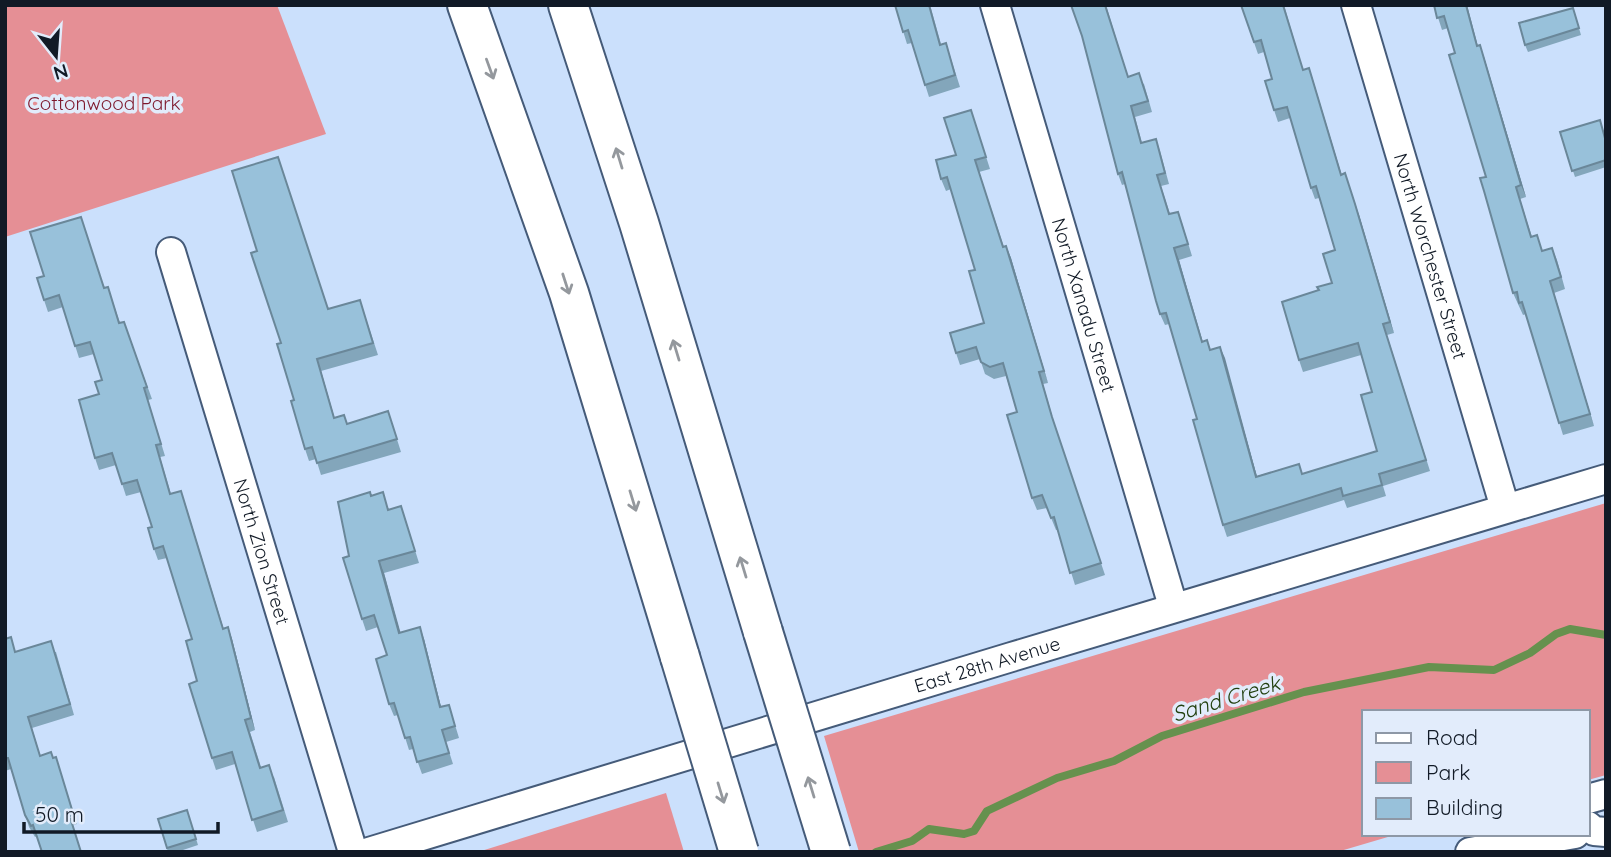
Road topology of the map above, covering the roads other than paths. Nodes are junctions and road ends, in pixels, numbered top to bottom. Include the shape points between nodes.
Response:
1 (467, 5) edge
2 (568, 5) edge
3 (995, 5) edge
4 (1356, 5) edge
5 (171, 252) dead end
6 (1606, 479) edge
7 (1505, 509) junction
8 (1173, 606) junction
9 (1490, 836) edge
10 (1561, 836) edge
11 (353, 852) edge
12 (369, 852) edge
13 (740, 852) edge
14 (831, 852) edge
15 (1449, 852) edge
16 (1470, 852) edge

1 -> 13 highway, bridge via 565,281
14 -> 2 highway, bridge
3 - 8 street, North Xanadu Street
4 - 7 street, North Worchester Street
5 - 11 street, North Zion Street
6 - 7 street, East 28th Avenue
7 - 8 street, East 28th Avenue
8 - 12 street, East 28th Avenue
9 - 15 street
10 - 16 street

